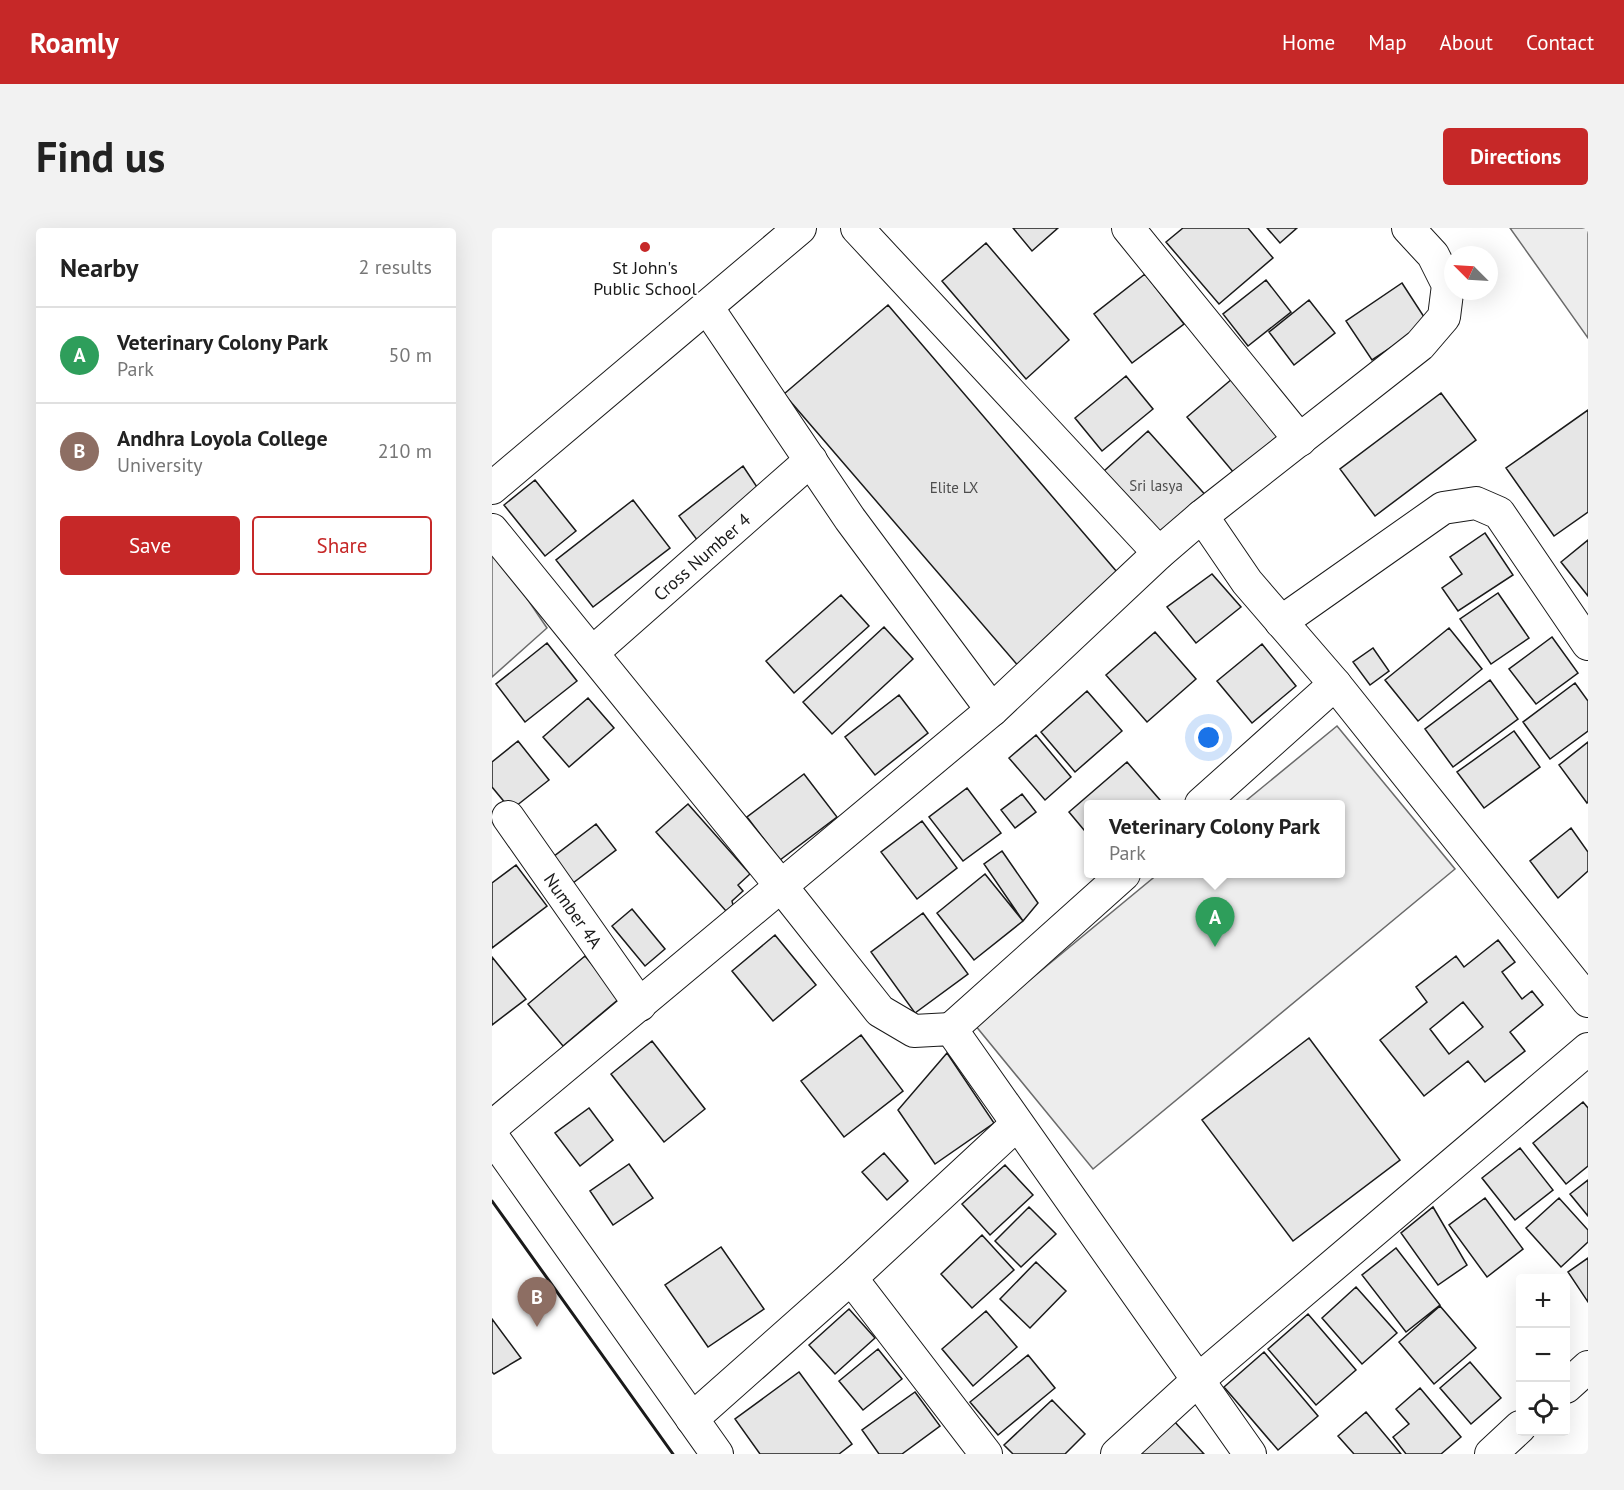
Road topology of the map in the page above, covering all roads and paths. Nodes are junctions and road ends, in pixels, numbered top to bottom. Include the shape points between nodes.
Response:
1 (800, 228) edge
2 (857, 228) edge
3 (1128, 228) edge
4 (1408, 228) edge
5 (707, 307) junction
6 (1299, 440) junction
7 (811, 460) junction
8 (492, 488) edge
9 (1202, 516) junction
10 (492, 530) edge
11 (1159, 553) junction
12 (1281, 622) junction
13 (1586, 637) edge
14 (592, 653) junction
15 (1335, 684) junction
16 (992, 710) junction
17 (1205, 800) edge
18 (508, 817) dead end
19 (1118, 878) edge
20 (781, 886) junction
21 (1588, 1001) edge
22 (640, 1005) junction
23 (951, 1029) junction
24 (1588, 1049) edge
25 (1017, 1124) junction
26 (492, 1127) edge
27 (492, 1136) edge
28 (851, 1278) junction
29 (1588, 1367) edge
30 (1197, 1381) junction
31 (1570, 1383) edge
32 (692, 1419) junction
33 (1516, 1432) edge
34 (717, 1454) edge
35 (986, 1454) edge
36 (1117, 1454) edge
37 (1250, 1454) edge
38 (1491, 1454) edge

1 - 5 street
2 - 11 street
3 - 6 street
4 - 6 street via 1433,255 1448,285 1444,317 1420,345
5 - 7 street
5 - 8 street
6 - 9 street
7 - 14 street, Cross Number 4
7 - 16 street via 850,519
9 - 11 street
9 - 12 street via 1247,582
10 - 14 street
11 - 16 street
12 - 13 street via 1443,508 1476,503 1499,513
12 - 15 street
14 - 20 street
15 - 17 street
15 - 21 street
16 - 20 street
18 - 22 street, Number 4A
19 - 23 street
20 - 22 street
20 - 23 street via 880,1011 914,1031
22 - 26 street
23 - 25 street
24 - 30 street
25 - 28 street
25 - 30 street
27 - 32 street
28 - 32 street
28 - 35 street
29 - 31 street
30 - 36 street
30 - 37 street
32 - 34 street
33 - 38 street

